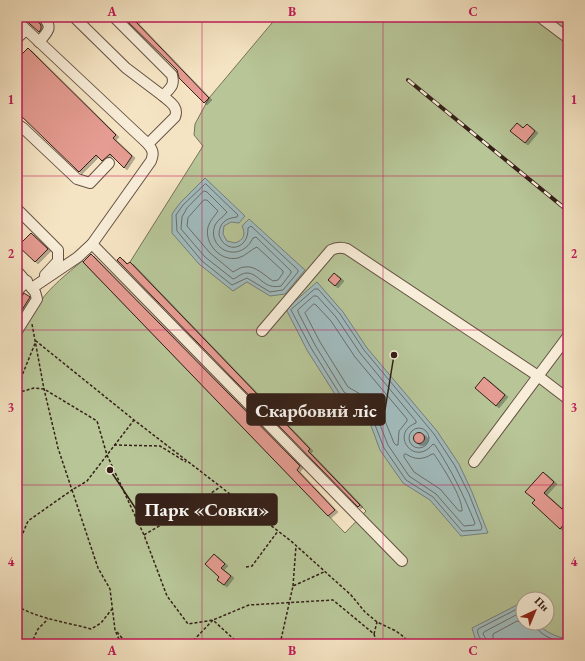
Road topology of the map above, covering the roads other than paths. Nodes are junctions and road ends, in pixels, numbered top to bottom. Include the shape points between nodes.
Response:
1 (42, 17) edge
2 (74, 17) edge
3 (114, 17) edge
4 (540, 17) edge
5 (17, 21) edge
6 (26, 30) junction
7 (17, 38) edge
8 (568, 38) edge
9 (39, 42) junction
10 (163, 96) junction
11 (17, 124) edge
12 (148, 144) junction
13 (109, 163) dead end
14 (17, 209) edge
15 (92, 244) junction
16 (17, 271) edge
17 (43, 280) junction
18 (30, 284) junction
19 (17, 291) edge
20 (17, 331) edge
21 (262, 331) dead end
22 (568, 336) edge
23 (538, 376) junction
24 (568, 399) edge
25 (474, 462) dead end
26 (402, 561) dead end

1 - 9 street via 47,21 49,28
2 - 10 street via 126,68
3 - 10 street via 172,75 172,87
4 - 8 street
5 - 6 street
6 - 7 street
6 - 9 street
9 - 12 street
10 - 12 street via 176,109 175,118
11 - 13 street via 77,179 90,183
12 - 15 street via 153,152 151,161
14 - 17 street via 58,250 58,260 43,276
15 - 17 street via 78,257
15 - 26 street
16 - 18 street
17 - 18 street
18 - 19 street
18 - 20 street via 37,299
21 - 23 street via 331,250 342,247
22 - 23 street
23 - 24 street
23 - 25 street

